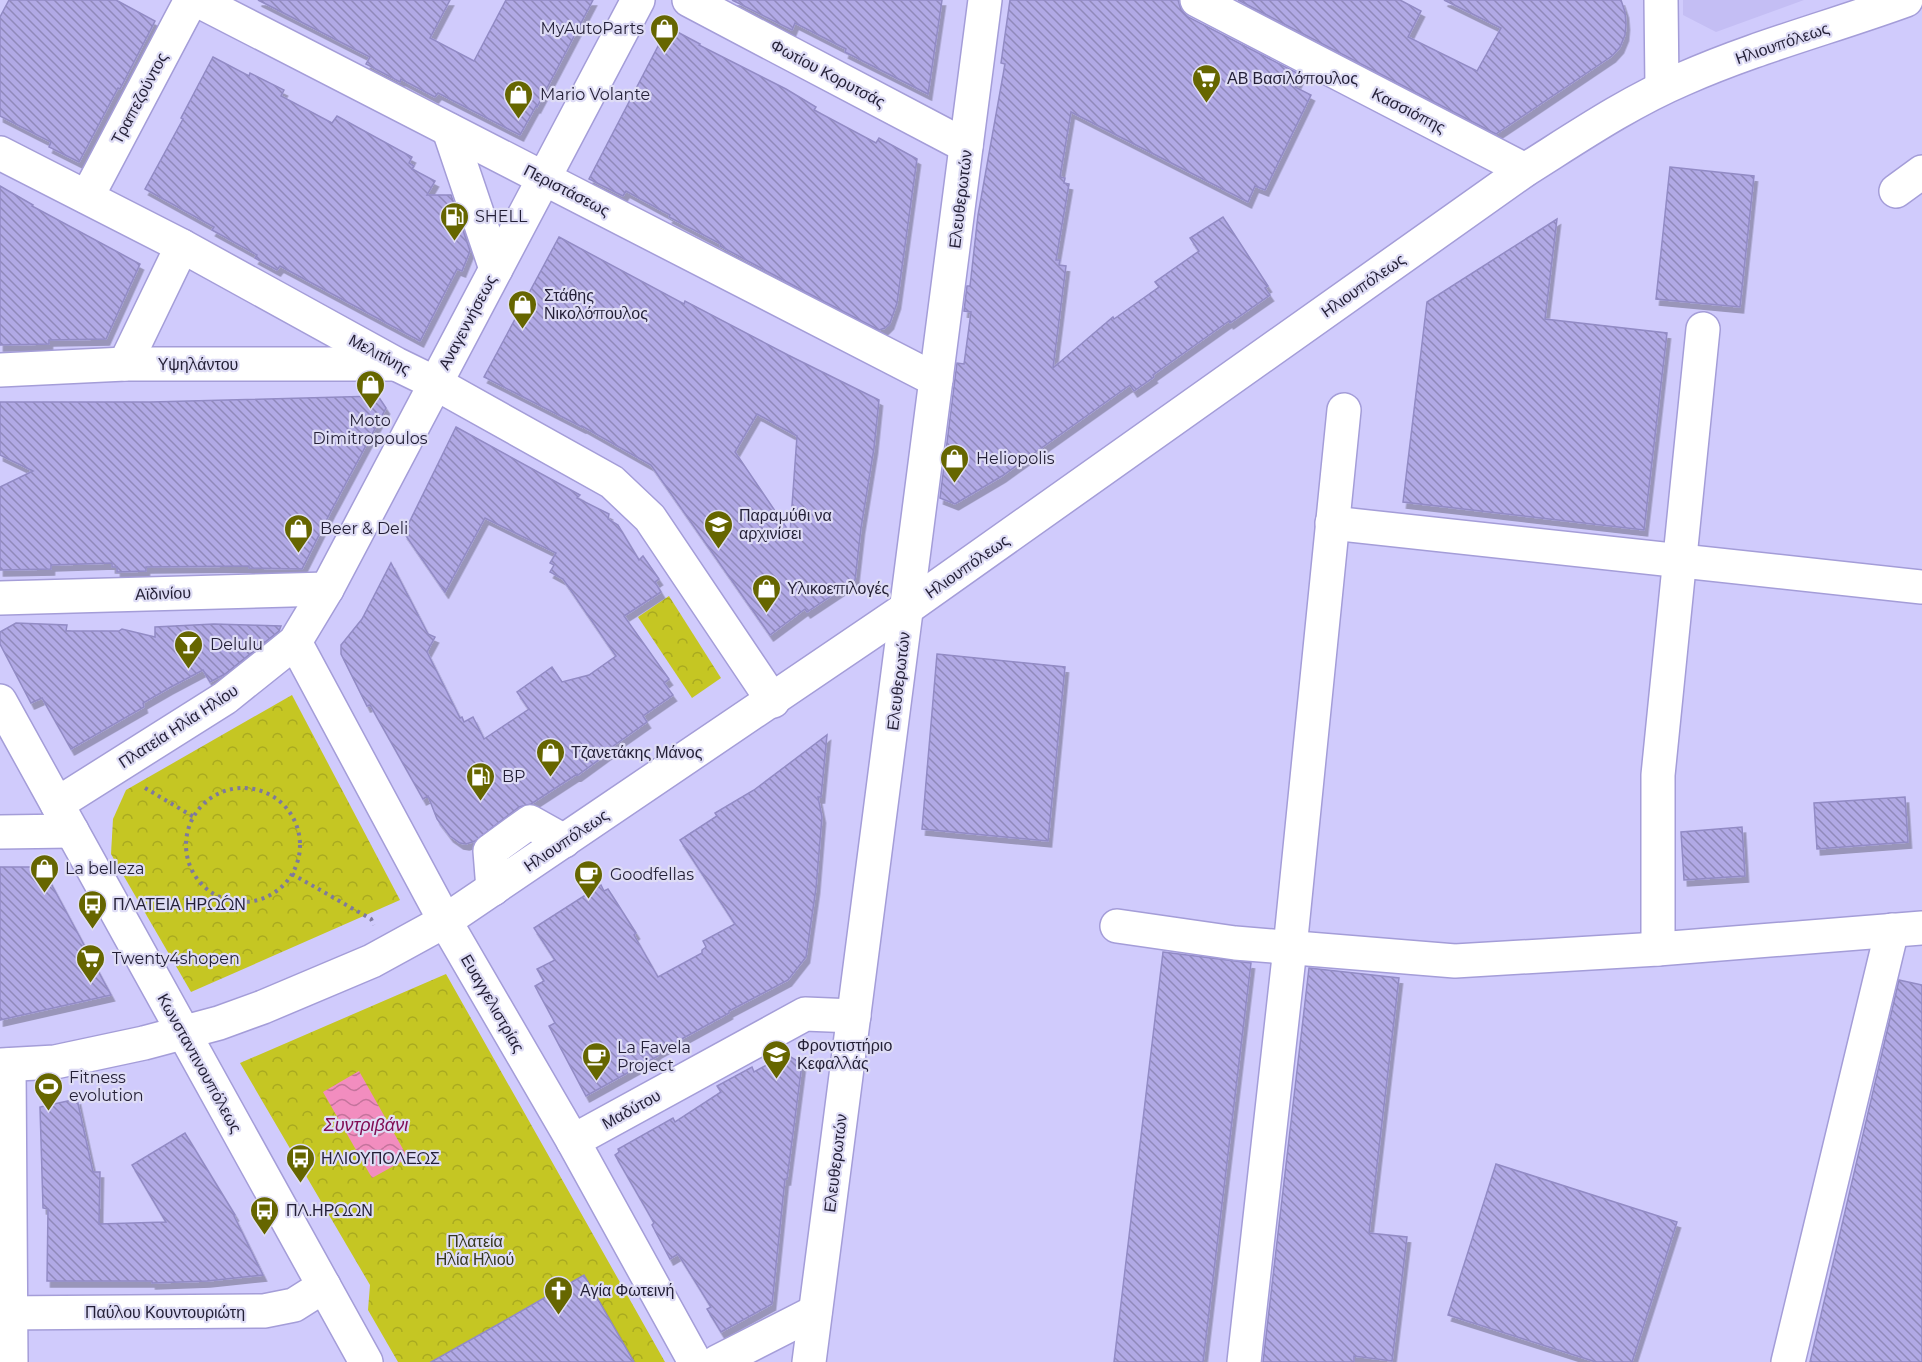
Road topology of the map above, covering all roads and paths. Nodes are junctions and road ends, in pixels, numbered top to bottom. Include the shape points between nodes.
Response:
1 (191, 0) edge
2 (197, 0) edge
3 (638, 0) edge
4 (689, 0) edge
5 (986, 0) edge
6 (1197, 0) edge
7 (1661, 0) edge
8 (1906, 0) edge
9 (1662, 88) junction
10 (449, 130) junction
11 (966, 146) junction
12 (0, 153) edge
13 (1525, 170) junction
14 (1922, 172) edge
15 (543, 178) junction
16 (1896, 191) dead end
17 (87, 197) junction
18 (182, 246) junction
19 (496, 268) junction
20 (1703, 329) dead end
21 (125, 364) junction
22 (396, 364) junction
23 (0, 370) edge
24 (936, 380) junction
25 (435, 383) junction
26 (1344, 410) dead end
27 (1332, 523) junction
28 (1679, 562) junction
29 (1922, 587) edge
30 (327, 589) junction
31 (0, 598) edge
32 (907, 608) junction
33 (295, 642) junction
34 (0, 701) edge
35 (773, 701) junction
36 (123, 762) junction
37 (194, 817) junction
38 (64, 818) junction
39 (0, 832) edge
40 (292, 874) junction
41 (446, 921) junction
42 (1116, 926) dead end
43 (1907, 929) edge
44 (1290, 948) junction
45 (1658, 949) junction
46 (388, 952) junction
47 (854, 1016) junction
48 (184, 1033) junction
49 (4, 1065) edge
50 (573, 1141) junction
51 (324, 1286) junction
52 (816, 1312) junction
53 (5, 1313) edge
54 (11, 1362) edge
55 (366, 1362) edge
56 (695, 1362) edge
57 (717, 1362) edge
58 (809, 1362) edge
59 (1244, 1362) edge
60 (1788, 1362) edge

1 - 17 street, Τραπεζούντος
2 - 10 street, Περιστάσεως
3 - 15 street, Αναγεννήσεως
4 - 11 street, Φωτίου Κορυτσάς
5 - 11 street, Ελευθερωτών
6 - 13 street, Κασσιόπης
7 - 9 street
8 - 9 street, Ηλιουπόλεως
9 - 13 street, Ηλιουπόλεως
10 - 15 street, Περιστάσεως
10 - 19 street
11 - 24 street, Ελευθερωτών
12 - 17 street, Μελιτίνης
13 - 32 street, Ηλιουπόλεως
14 - 16 street
15 - 19 street, Αναγεννήσεως
15 - 24 street, Περιστάσεως
17 - 18 street, Μελιτίνης
18 - 21 street
18 - 22 street, Μελιτίνης
19 - 25 street, Αναγεννήσεως
20 - 28 street
21 - 22 street, Υψηλάντου
21 - 23 street, Υψηλάντου
22 - 25 street, Μελιτίνης
24 - 32 street, Ελευθερωτών
25 - 30 street, Αναγεννήσεως
25 - 35 street, Μελιτίνης via 612,482 650,518
26 - 27 street
27 - 28 street
27 - 44 street
28 - 29 street
28 - 45 street via 1658,776
30 - 31 street, Αϊδινίου
30 - 33 street, Αναγεννήσεως
32 - 35 street, Ηλιουπόλεως
32 - 47 street, Ελευθερωτών
33 - 36 street, Πλατεία Ηλία Ηλίου via 225,698
33 - 41 street, Ευαγγελιστρίας
34 - 38 street, Κωνσταντινουπόλεως
35 - 41 street, Ηλιουπόλεως
36 - 37 path via 138,783
36 - 38 street, Πλατεία Ηλία Ηλίου
37 - 40 path via 185,846 189,864 212,893 246,902 264,898
37 - 40 path via 209,798 224,790 242,787 275,796 287,808 300,840 299,858
38 - 39 street
38 - 48 street, Κωνσταντινουπόλεως
40 - 46 path via 372,919
41 - 46 street, Ηλιουπόλεως
41 - 50 street, Ευαγγελιστρίας
42 - 44 street
43 - 45 street
43 - 60 street
44 - 45 street via 1455,961
44 - 59 street
46 - 48 street, Ηλιουπόλεως via 263,1007
47 - 50 street, Μαδύτου via 805,1014
47 - 52 street, Ελευθερωτών
48 - 49 street, Ηλιουπόλεως via 55,1062
48 - 51 street, Κωνσταντινουπόλεως
49 - 53 street
50 - 56 street, Ευαγγελιστρίας
51 - 53 street, Παύλου Κουντουριώτη via 294,1305 264,1311
51 - 55 street, Κωνσταντινουπόλεως
52 - 57 street
52 - 58 street, Ελευθερωτών
53 - 54 street

